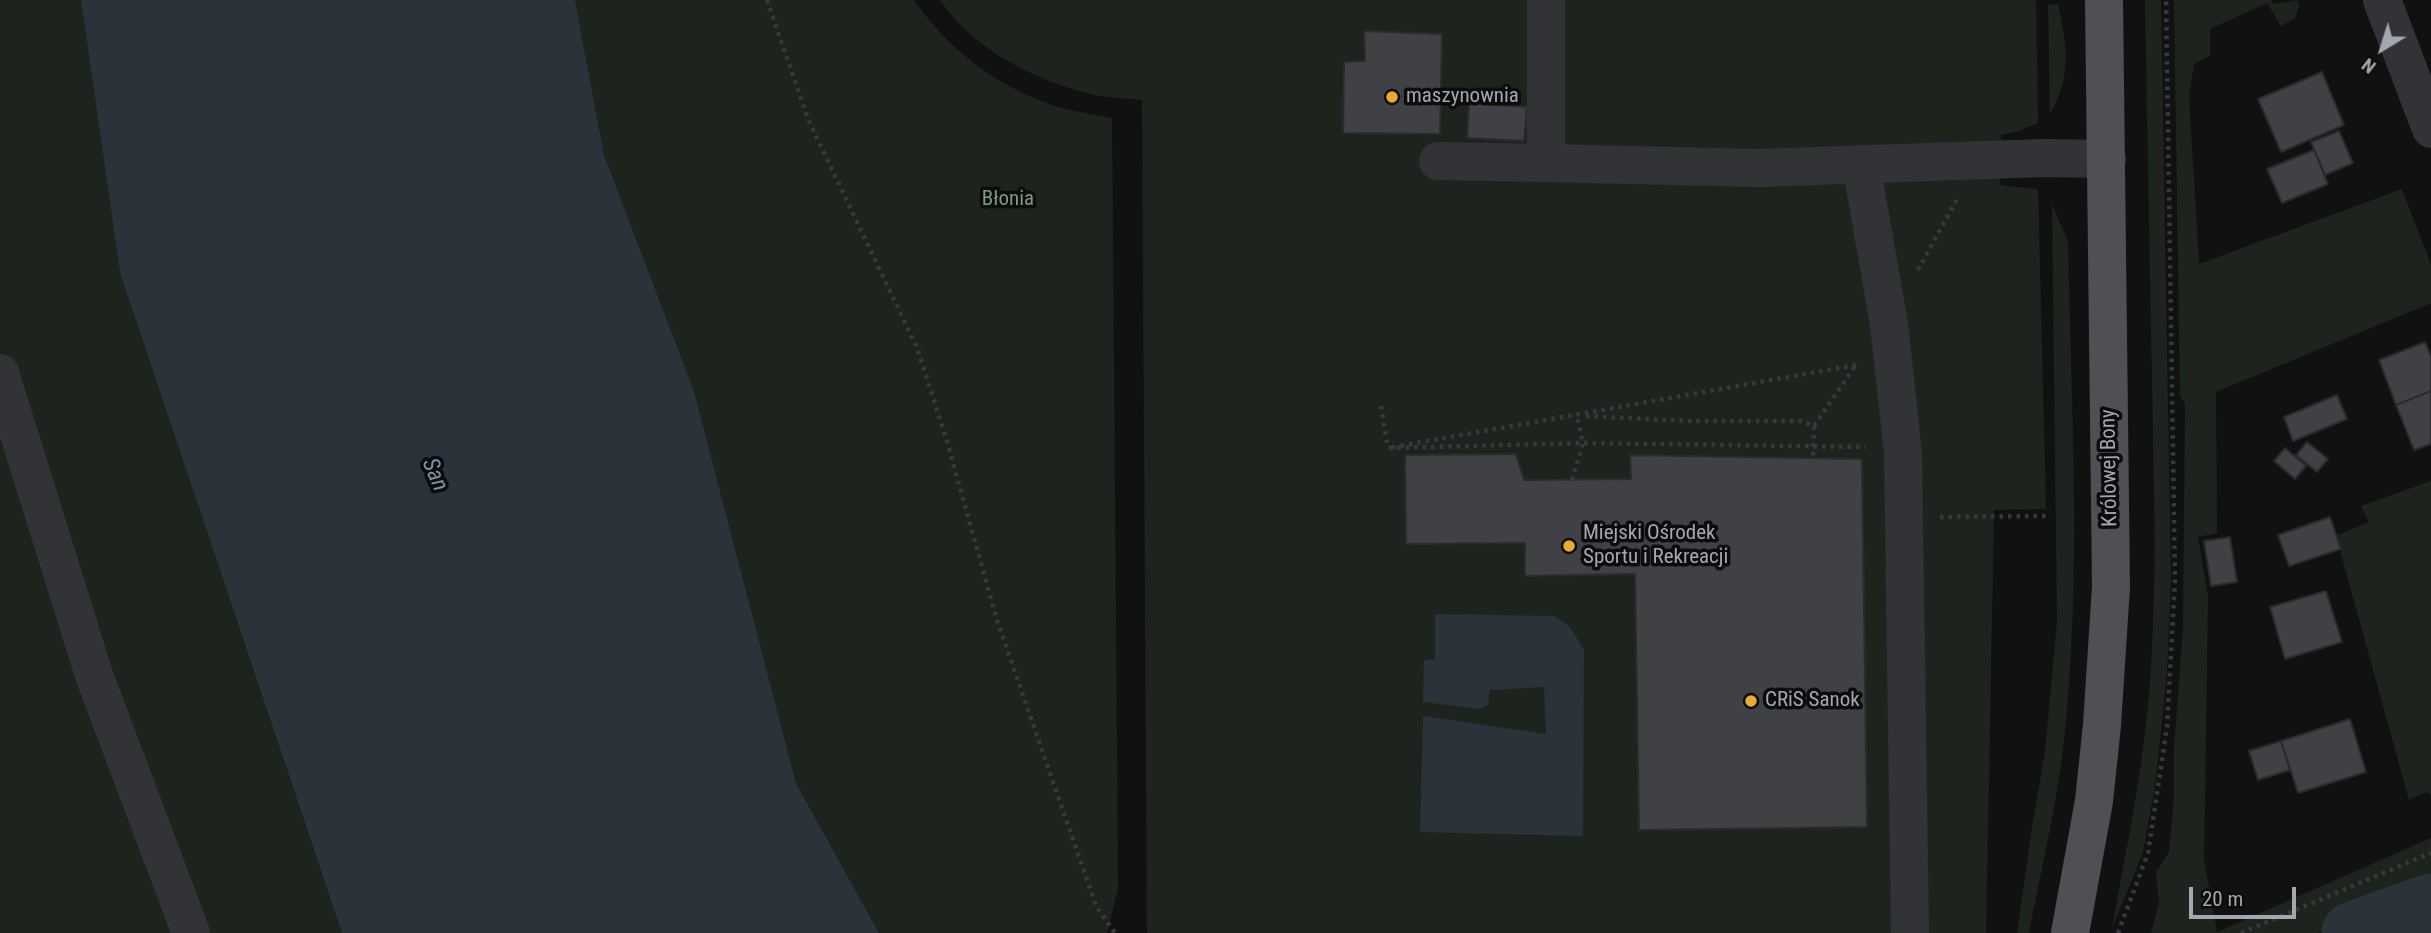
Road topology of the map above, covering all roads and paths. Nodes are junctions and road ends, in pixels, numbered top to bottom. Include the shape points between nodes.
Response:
1 (767, 0) edge
2 (1546, 0) edge
3 (2105, 0) edge
4 (2166, 0) edge
5 (2382, 0) edge
6 (2431, 129) edge
7 (2107, 159) junction
8 (1438, 161) dead end
9 (1966, 161) junction
10 (1546, 163) junction
11 (1861, 164) junction
12 (1915, 276) dead end
13 (1889, 324) junction
14 (1856, 365) junction
15 (0, 373) edge
16 (1381, 405) dead end
17 (1577, 416) junction
18 (1814, 426) junction
19 (1583, 443) junction
20 (1813, 446) junction
21 (1871, 447) dead end
22 (1388, 448) junction
23 (1813, 459) dead end
24 (1572, 480) dead end
25 (2431, 853) edge
26 (191, 933) edge
27 (1115, 933) edge
28 (1910, 933) edge
29 (2070, 933) edge
30 (2118, 933) edge
31 (2241, 933) edge

1 - 27 path via 808,119 916,348 1002,633 1096,906
2 - 10 street
3 - 7 main road, Królowej Bony
4 - 30 path via 2175,580 2167,727 2148,853
5 - 6 street
7 - 9 street
7 - 29 main road, Królowej Bony via 2112,587 2094,802
8 - 10 street
9 - 11 street
9 - 12 path via 1961,191
10 - 11 street via 1759,168
11 - 13 street
13 - 14 path via 1867,363
13 - 28 street via 1903,453
14 - 17 path
14 - 18 path
15 - 26 street via 94,675
16 - 22 path
17 - 18 path via 1801,421
17 - 19 path
17 - 22 path
18 - 20 path
19 - 20 path
19 - 22 path
19 - 24 path
20 - 21 path
20 - 23 path
25 - 31 path

